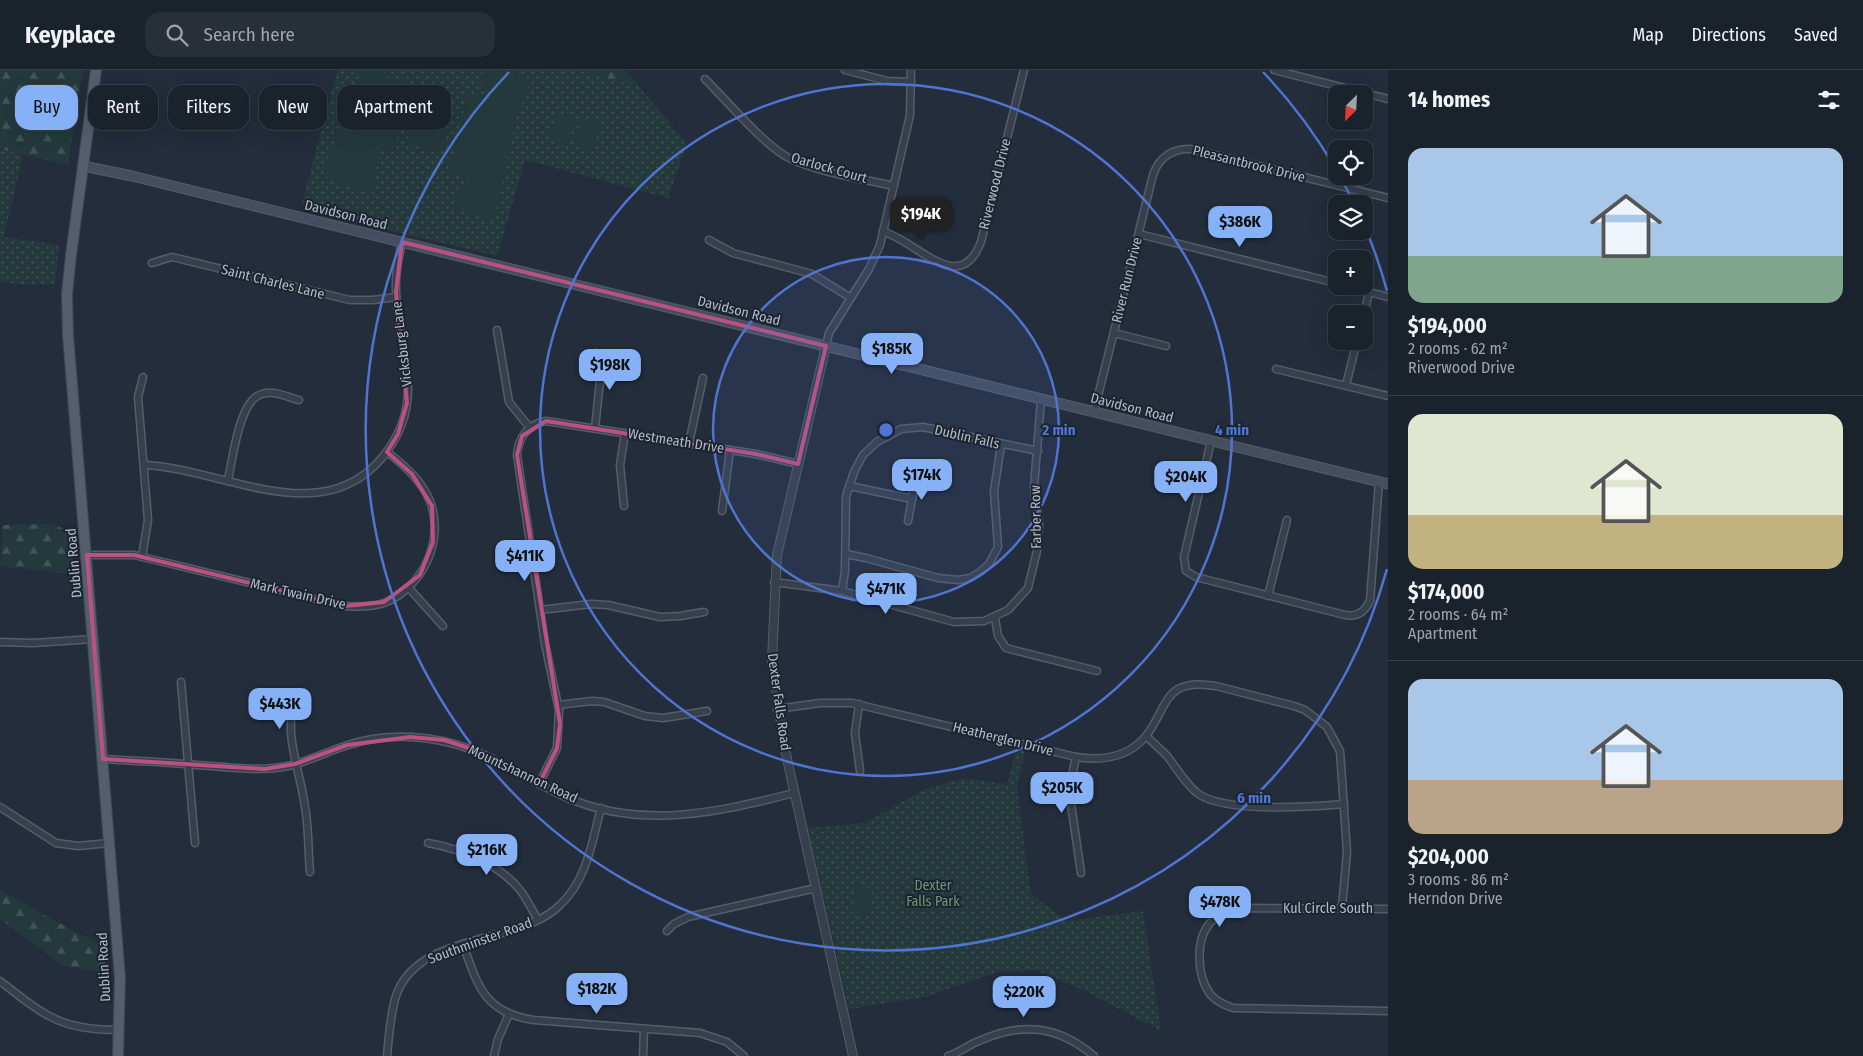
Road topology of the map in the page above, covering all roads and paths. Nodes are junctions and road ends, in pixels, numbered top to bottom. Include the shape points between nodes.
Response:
1 (96, 70) edge
2 (845, 70) edge
3 (911, 70) edge
4 (1024, 70) edge
5 (1274, 70) edge
6 (705, 79) dead end
7 (912, 82) junction
8 (1388, 99) edge
9 (1168, 153) joint
10 (83, 166) junction
11 (894, 186) junction
12 (1388, 198) edge
13 (883, 231) junction
14 (1138, 234) junction
15 (709, 240) dead end
16 (402, 242) junction
17 (152, 263) dead end
18 (1328, 281) edge
19 (1373, 293) edge
20 (396, 297) junction
21 (1388, 297) edge
22 (851, 298) junction
23 (497, 330) dead end
24 (1114, 333) junction
25 (826, 346) junction
26 (1166, 346) dead end
27 (1355, 350) edge
28 (596, 353) dead end
29 (1276, 368) dead end
30 (143, 377) dead end
31 (703, 378) dead end
32 (1346, 385) junction
33 (1388, 396) edge
34 (299, 400) dead end
35 (1041, 400) junction
36 (1094, 412) junction
37 (530, 428) junction
38 (594, 428) junction
39 (625, 433) junction
40 (1211, 441) junction
41 (689, 443) junction
42 (1001, 445) junction
43 (730, 450) junction
44 (1038, 451) junction
45 (387, 452) junction
46 (798, 464) junction
47 (144, 465) junction
48 (916, 477) dead end
49 (228, 480) junction
50 (1384, 483) edge
51 (849, 486) junction
52 (912, 499) junction
53 (624, 506) dead end
54 (722, 511) dead end
55 (1287, 520) dead end
56 (908, 521) dead end
57 (846, 554) junction
58 (87, 555) junction
59 (142, 557) junction
60 (774, 582) junction
61 (408, 587) junction
62 (842, 591) junction
63 (1268, 596) junction
64 (540, 610) junction
65 (704, 612) dead end
66 (995, 618) junction
67 (443, 626) dead end
68 (94, 639) junction
69 (0, 642) edge
70 (1097, 671) dead end
71 (181, 682) dead end
72 (295, 697) dead end
73 (859, 704) junction
74 (558, 705) junction
75 (777, 710) junction
76 (708, 711) dead end
77 (1146, 736) junction
78 (1076, 757) junction
79 (103, 759) junction
80 (189, 764) junction
81 (295, 764) junction
82 (860, 771) dead end
83 (539, 784) junction
84 (794, 793) junction
85 (1344, 804) junction
86 (0, 807) edge
87 (601, 808) junction
88 (109, 843) junction
89 (194, 843) dead end
90 (428, 843) dead end
91 (310, 872) dead end
92 (1081, 873) dead end
93 (816, 888) junction
94 (1342, 908) junction
95 (1388, 909) edge
96 (538, 920) junction
97 (667, 931) dead end
98 (464, 944) junction
99 (0, 981) edge
100 (1388, 1011) edge
101 (509, 1014) junction
102 (644, 1029) junction
103 (120, 1030) junction
104 (118, 1056) edge
105 (387, 1056) edge
106 (494, 1056) edge
107 (643, 1056) edge
108 (744, 1056) edge
109 (853, 1056) edge
110 (948, 1056) edge
111 (1094, 1056) edge

1 - 10 main road, Dublin Road
2 - 7 street via 887,81
3 - 7 street
4 - 13 street, Riverwood Drive via 981,242 972,258 960,264 942,265
5 - 8 street
6 - 11 street, Oarlock Court via 788,158
7 - 11 street via 910,115
9 - 12 street, Pleasantbrook Drive via 1191,149
9 - 14 street, River Run Drive via 1156,167
10 - 16 main road, Davidson Road
10 - 58 main road, Dublin Road via 67,294
11 - 13 street
13 - 22 street via 875,257
14 - 18 street
14 - 24 street, River Run Drive
15 - 22 street via 733,254 812,274
16 - 20 street, Vicksburg Lane via 396,267
16 - 25 main road, Davidson Road
17 - 20 street, Saint Charles Lane via 172,257 350,300
19 - 21 street
20 - 45 street, Vicksburg Lane via 408,380 408,404 398,434
22 - 25 street via 829,333
23 - 37 street via 509,402
24 - 26 street
24 - 36 street, River Run Drive
25 - 35 main road, Davidson Road
25 - 46 street, Dexter Falls Road
27 - 32 street
28 - 38 street via 600,381
29 - 32 street
30 - 47 street via 138,397
31 - 41 street
32 - 33 street
34 - 49 street via 274,393 262,394 251,400 244,410
35 - 36 main road, Davidson Road
35 - 44 street, Farber Row
36 - 40 main road, Davidson Road
37 - 38 street, Westmeath Drive via 540,422
37 - 64 street via 519,442 517,455
38 - 39 street, Westmeath Drive
39 - 41 street, Westmeath Drive
39 - 53 street via 620,465
40 - 50 main road, Davidson Road
40 - 63 street via 1184,567 1190,575
41 - 43 street, Westmeath Drive
42 - 44 street, Dublin Falls
42 - 51 street, Dublin Falls via 935,428 901,429 877,442 863,455
42 - 57 street via 994,490 998,547 989,564 980,572 958,580 938,578
43 - 46 street, Westmeath Drive
43 - 54 street
44 - 66 street, Farber Row via 1034,487 1039,525 1033,574 1028,588
45 - 49 street, Vicksburg Lane via 348,485 317,494 276,492
45 - 61 street, Mark Twain Drive via 420,483 429,499 433,516 434,534 429,559 420,576
46 - 60 street, Dexter Falls Road
47 - 49 street, Vicksburg Lane via 180,468
47 - 59 street via 148,520
48 - 52 street
50 - 63 street via 1370,601 1360,614 1345,615
51 - 52 street
51 - 57 street, Dublin Falls via 846,496
52 - 56 street
55 - 63 street
57 - 62 street, Dublin Falls
58 - 59 street, Mark Twain Drive
58 - 68 main road, Dublin Road
59 - 61 street, Mark Twain Drive via 345,606 384,602
60 - 62 street
60 - 75 street, Dexter Falls Road via 772,660
61 - 67 street
62 - 66 street via 938,620 969,623
64 - 65 street via 591,604 660,617
64 - 74 street
66 - 70 street via 998,636 1006,648
68 - 69 street
68 - 79 main road, Dublin Road
71 - 80 street
72 - 81 street via 289,721
73 - 75 street, Heatherglen Drive via 820,703
73 - 78 street, Heatherglen Drive
73 - 82 street via 855,733
74 - 76 street via 604,702 645,716 663,718
74 - 83 street via 557,748
75 - 84 street, Dexter Falls Road
77 - 78 street, Heatherglen Drive via 1128,751 1112,758
77 - 85 street via 1167,756 1191,788 1216,803
77 - 85 street, Heatherglen Drive via 1173,693 1203,684 1279,701 1305,710 1334,737 1340,751
78 - 92 street via 1070,797
79 - 80 street, Mountshannon Road
79 - 88 main road, Dublin Road
80 - 81 street, Mountshannon Road via 265,769
80 - 89 street
81 - 83 street, Mountshannon Road via 347,746 410,737 444,740 484,753
81 - 91 street via 306,809
83 - 87 street, Mountshannon Road via 570,799
84 - 87 street, Mountshannon Road via 689,815 655,816
84 - 93 street, Dexter Falls Road
85 - 94 street via 1347,852
86 - 88 street via 56,843 78,846
87 - 96 street, Southminster Road via 586,864 575,888 560,906
88 - 103 main road, Dublin Road via 120,978
90 - 96 street via 449,847 501,872 521,892
93 - 97 street via 688,917
93 - 109 street, Dexter Falls Road
94 - 95 street, Kul Circle South
94 - 100 street, Kul Circle South via 1241,908 1219,915 1204,932 1200,944 1204,977 1210,993 1216,1000 1233,1008
96 - 98 street, Southminster Road
98 - 101 street via 482,991 494,1005
98 - 105 street, Southminster Road via 420,963 409,973 395,999
99 - 103 street via 50,1018 96,1030
101 - 102 street via 534,1020
101 - 106 street
102 - 107 street
102 - 108 street via 708,1035 727,1042
103 - 104 main road, Dublin Road
110 - 111 street via 1001,1031 1028,1028 1062,1036

